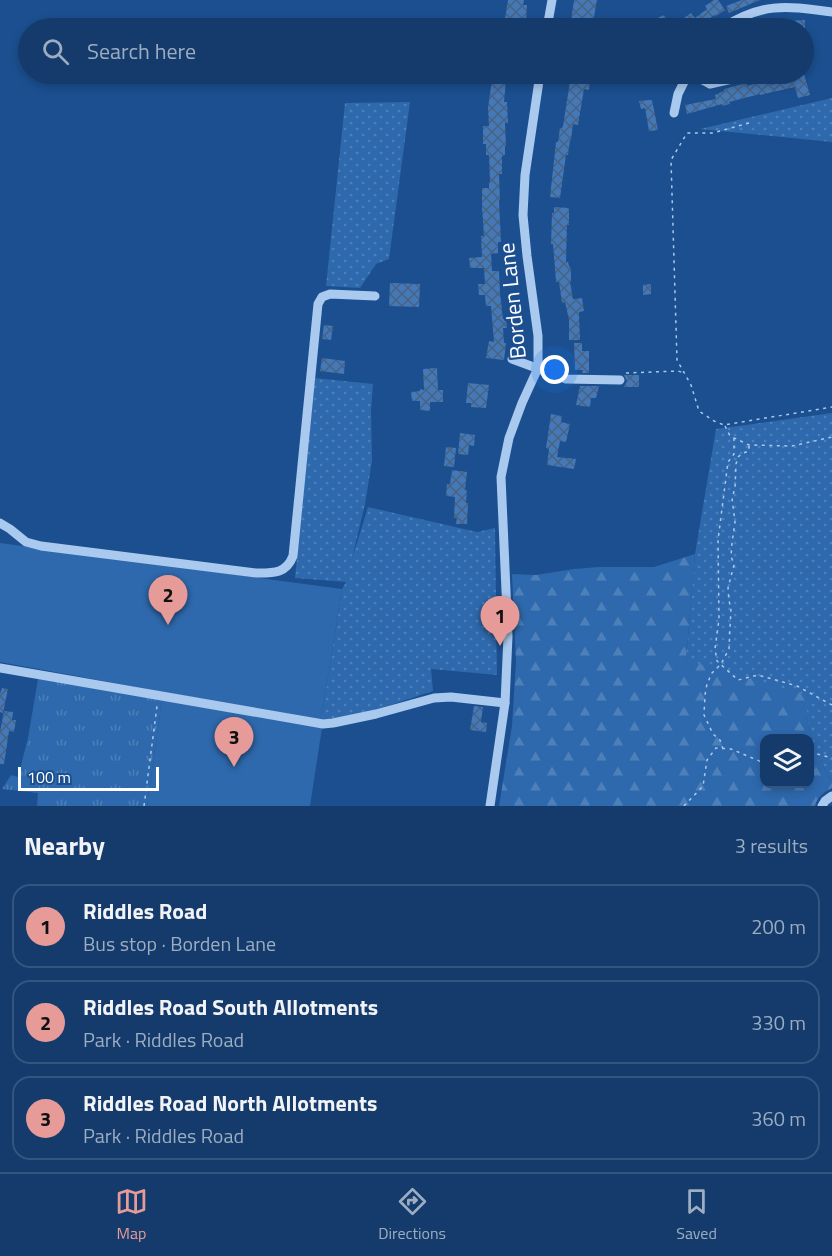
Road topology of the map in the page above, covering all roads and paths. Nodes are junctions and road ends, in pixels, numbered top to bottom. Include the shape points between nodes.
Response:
1 (552, 0) edge
2 (792, 3) edge
3 (832, 12) edge
4 (549, 18) edge
5 (740, 18) edge
6 (539, 84) edge
7 (684, 84) edge
8 (674, 113) dead end
9 (749, 123) dead end
10 (375, 296) dead end
11 (512, 359) dead end
12 (538, 368) junction
13 (620, 380) dead end
14 (832, 407) edge
15 (724, 424) junction
16 (832, 437) edge
17 (734, 438) junction
18 (749, 445) junction
19 (0, 523) edge
20 (721, 664) junction
21 (0, 668) edge
22 (158, 696) junction
23 (505, 704) junction
24 (832, 705) edge
25 (723, 749) junction
26 (814, 753) edge
27 (832, 758) edge
28 (760, 760) edge
29 (832, 796) edge
30 (144, 806) edge
31 (490, 806) edge
32 (684, 806) edge
33 (822, 806) edge

1 - 4 street
2 - 3 street
2 - 5 street
6 - 12 street, Borden Lane via 523,215 538,336
7 - 8 street
9 - 15 path via 713,133 687,133 670,160 677,360 699,411
10 - 19 street via 330,294 318,304 293,556 285,568 274,573 256,573 41,546 26,542
11 - 12 street
12 - 13 street via 566,379
12 - 23 street, Borden Lane via 509,438 501,477 508,636
14 - 15 path
15 - 17 path
16 - 18 path via 792,446
17 - 18 path
17 - 20 path via 718,540 720,619 715,649
18 - 20 path via 749,451 738,457 735,464 729,650
20 - 24 path via 738,680 758,675 797,686
20 - 25 path via 707,684 704,715
21 - 22 street
22 - 23 street via 323,724 434,698
22 - 30 path
23 - 31 street, Borden Lane
25 - 28 path
25 - 32 path via 716,748 707,760 703,786
26 - 27 path
29 - 33 street

